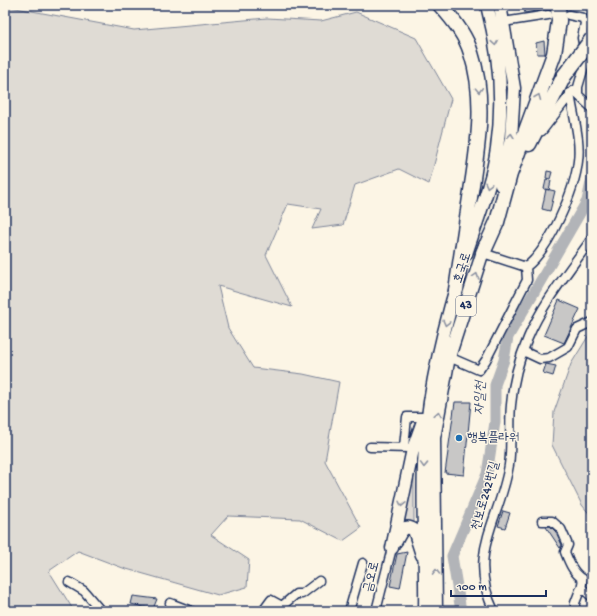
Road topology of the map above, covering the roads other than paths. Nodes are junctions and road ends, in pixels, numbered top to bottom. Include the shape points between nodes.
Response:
1 (440, 5) edge
2 (487, 5) edge
3 (500, 5) edge
4 (558, 5) edge
5 (548, 15) dead end
6 (569, 15) dead end
7 (503, 22) junction
8 (592, 39) edge
9 (578, 87) junction
10 (570, 94) junction
11 (592, 108) edge
12 (526, 150) junction
13 (497, 222) junction
14 (592, 238) edge
15 (483, 253) junction
16 (526, 267) junction
17 (456, 290) junction
18 (592, 322) edge
19 (523, 350) junction
20 (450, 357) junction
21 (432, 385) junction
22 (424, 417) junction
23 (370, 447) dead end
24 (409, 448) junction
25 (542, 520) dead end
26 (392, 548) junction
27 (363, 563) dead end
28 (426, 566) junction
29 (320, 581) dead end
30 (69, 582) dead end
31 (581, 589) junction
32 (592, 596) edge
33 (170, 603) dead end
34 (100, 611) edge
35 (191, 611) edge
36 (263, 611) edge
37 (349, 611) edge
38 (376, 611) edge
39 (425, 611) edge
40 (436, 611) edge
41 (494, 611) edge
42 (575, 611) edge

1 -> 17 highway via 456,24 471,52 478,78 480,115 475,167
2 -> 17 main road, 호국로 / 43 via 500,82 501,114 497,149
3 - 7 main road, 호국로 / 43
13 -> 4 highway via 516,154 554,54 559,21
5 - 7 street
6 - 9 street via 580,16 585,23 582,38 586,60
15 -> 7 main road, 호국로 / 43 via 511,139 514,88
8 - 12 highway, bridge via 564,76
9 - 10 street
9 - 11 street via 578,95
10 - 12 street
10 - 16 street via 579,159 576,176 554,230 532,263
12 - 13 highway
13 - 15 highway
14 - 19 street, 천보로242번길 via 538,318
15 - 16 street
20 -> 15 main road, 호국로 / 43
16 - 20 street via 527,280 479,370
17 -> 21 main road, 호국로 / 43
18 - 19 street via 577,329 568,347 549,358 540,359
19 - 41 street, 천보로242번길 via 510,405 509,465 485,541 483,556 485,586
40 -> 20 main road, 호국로 / 43 via 434,438
21 - 22 main road
21 -> 28 main road, 호국로 / 43 via 424,466
22 - 24 main road
22 - 24 street via 407,417
23 - 24 street
24 -> 26 main road
25 - 31 street via 552,521 561,529 568,545 565,552 568,561 577,576 583,579
26 - 28 main road via 401,530 411,528 414,530
26 - 38 street, 금오로
27 - 37 street
28 - 39 main road, 호국로 / 43
29 - 36 street via 302,594 296,594 282,606 271,600
30 - 34 street via 84,591
31 - 32 street
31 - 42 street via 578,592
33 - 35 street

